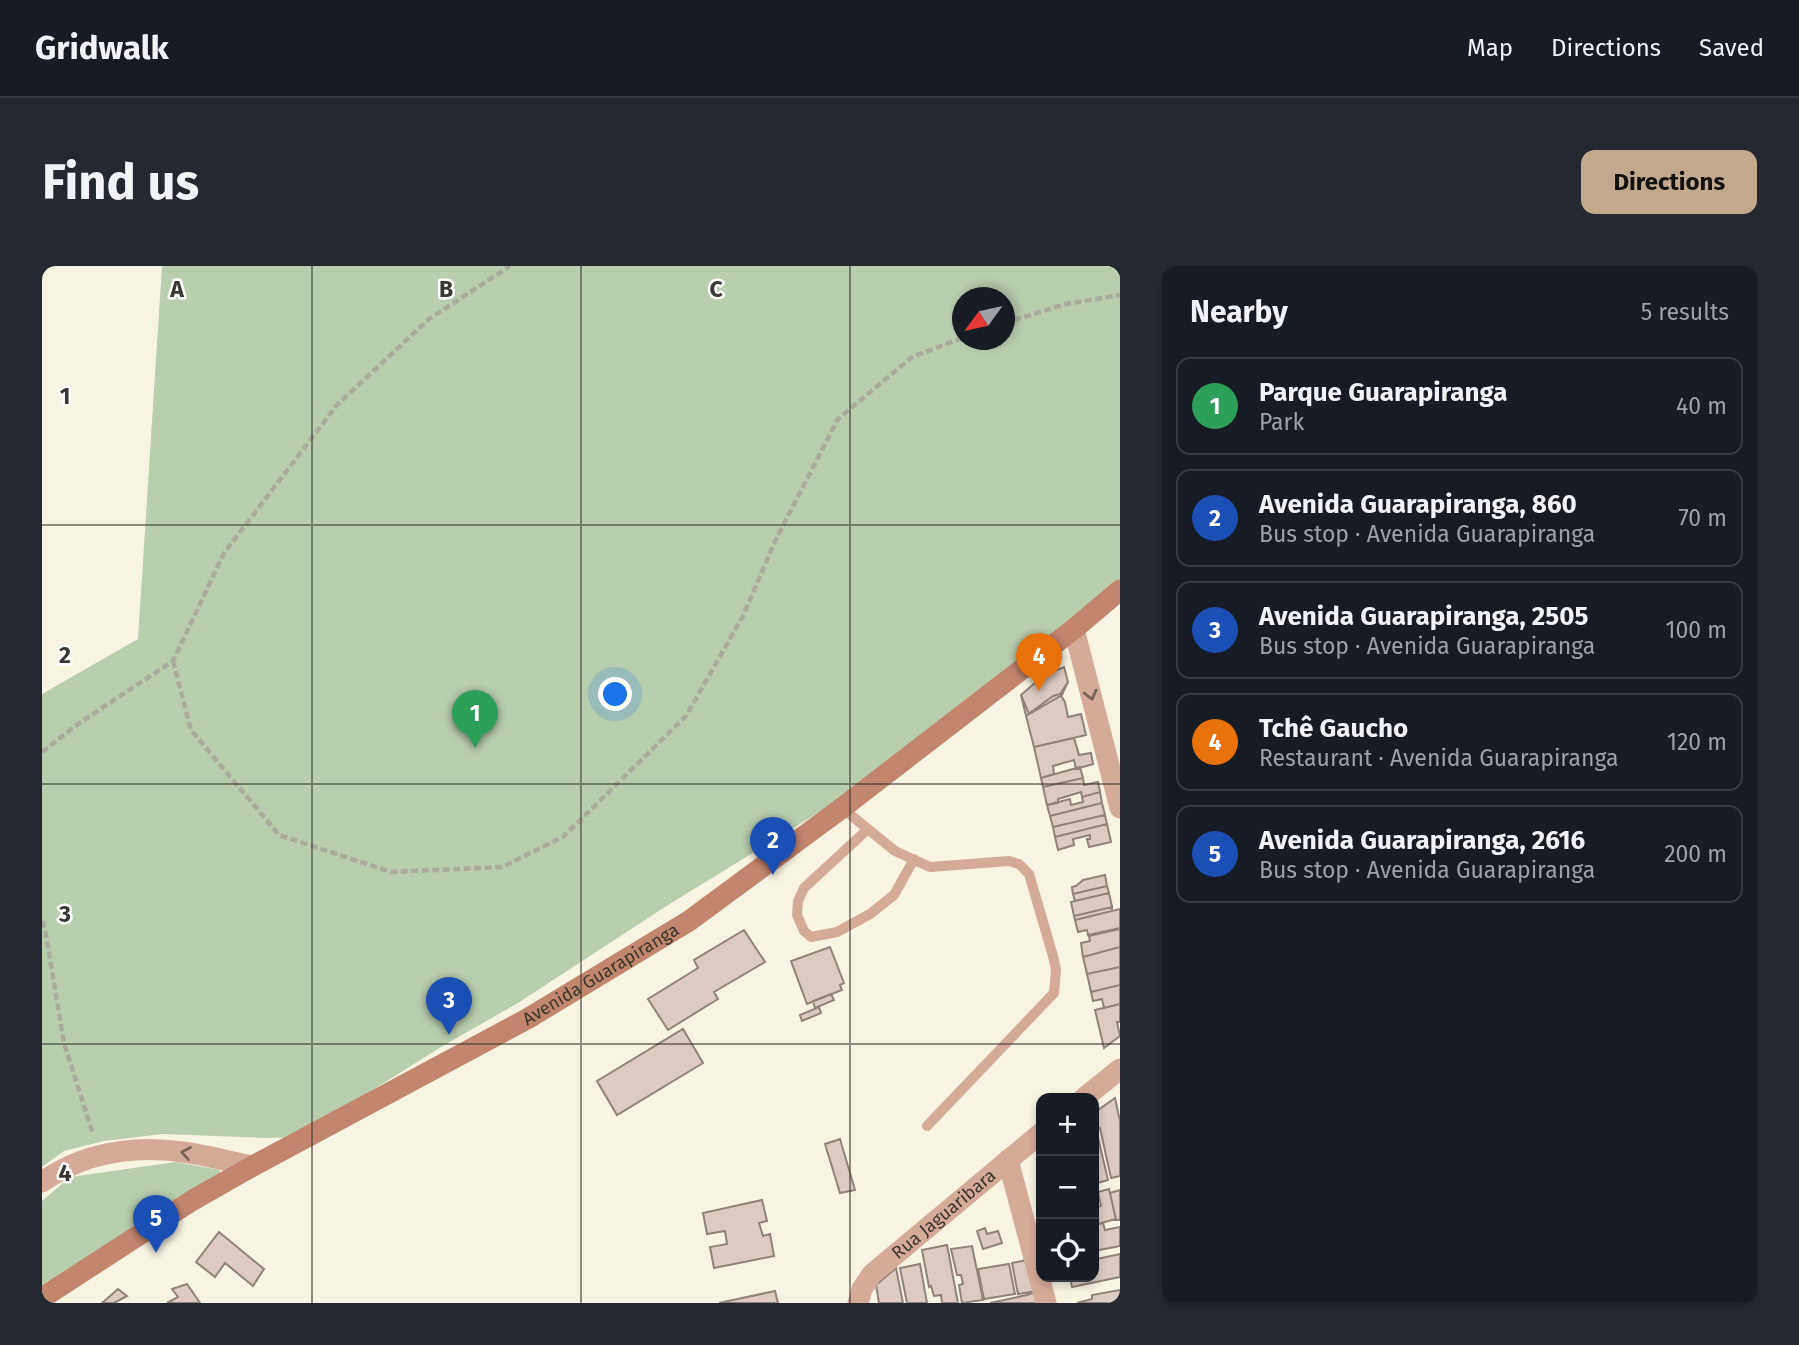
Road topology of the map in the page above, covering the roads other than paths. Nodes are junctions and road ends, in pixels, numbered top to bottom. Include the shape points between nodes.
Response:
1 (1120, 590) edge
2 (1074, 629) junction
3 (842, 808) junction
4 (1120, 808) edge
5 (868, 829) junction
6 (914, 859) junction
7 (1120, 1069) edge
8 (1090, 1093) edge
9 (927, 1126) dead end
10 (1036, 1137) edge
11 (1009, 1160) junction
12 (253, 1166) junction
13 (42, 1181) edge
14 (51, 1296) edge
15 (858, 1303) edge
16 (1046, 1303) edge

1 - 2 main road, Avenida Guarapiranga
2 - 3 main road, Avenida Guarapiranga
2 -> 4 street
3 - 5 lane
3 - 12 main road, Avenida Guarapiranga via 689,921 501,1033
5 - 6 lane via 895,851
5 - 6 lane via 804,888 797,915 811,937 837,932 870,914 894,895
6 - 9 lane via 930,867 1019,864 1029,874 1056,970 1054,993
7 - 8 street
10 - 11 street, Rua Jaguaribara
11 - 15 street, Rua Jaguaribara via 872,1274
11 - 16 street
12 -> 13 street via 142,1148 99,1155 61,1168
12 - 14 main road, Avenida Guarapiranga via 193,1200

